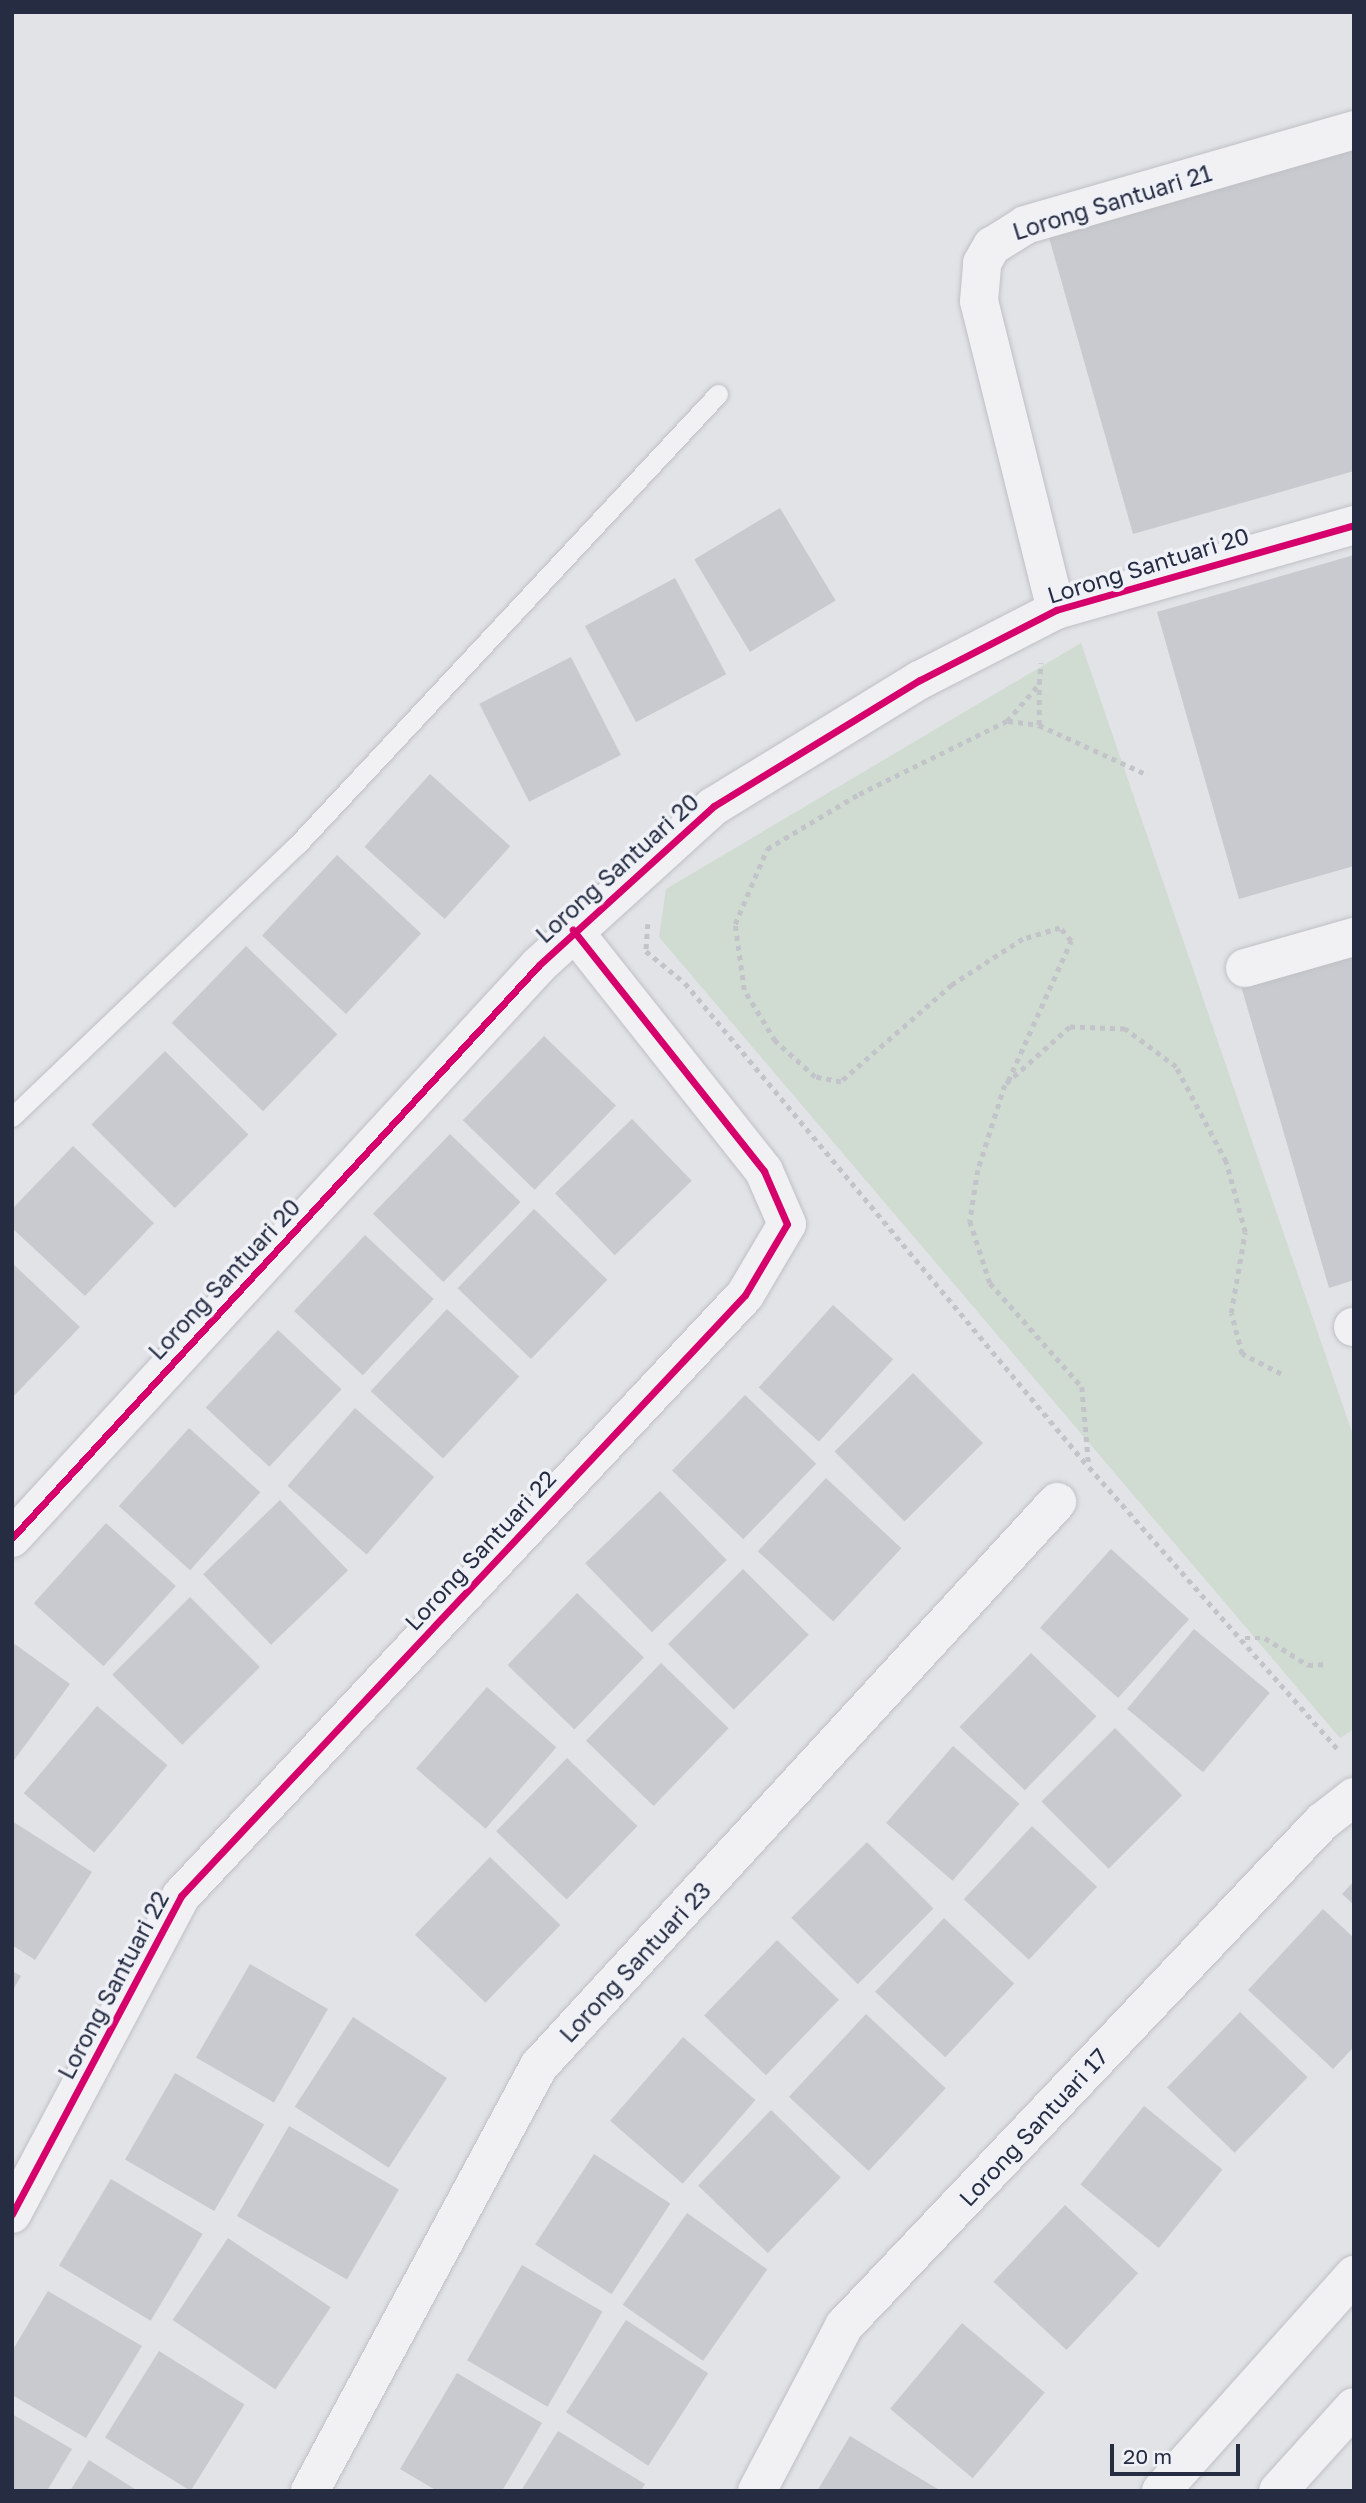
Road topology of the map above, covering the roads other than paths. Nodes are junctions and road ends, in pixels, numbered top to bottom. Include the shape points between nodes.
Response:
1 (1354, 130) edge
2 (718, 394) dead end
3 (1354, 526) edge
4 (1056, 610) junction
5 (573, 930) junction
6 (1354, 937) edge
7 (1245, 968) dead end
8 (12, 1117) edge
9 (1057, 1502) road end
10 (12, 1538) edge
11 (1354, 1797) edge
12 (12, 2214) edge
13 (1354, 2275) edge
14 (1354, 2407) edge
15 (310, 2491) edge
16 (757, 2491) edge
17 (1161, 2491) edge
18 (1278, 2491) edge

1 - 4 street, Lorong Santuari 21 via 1025,225 992,246 982,263 979,301
2 - 8 lane via 297,845
3 - 4 street, Lorong Santuari 20
4 - 5 street, Lorong Santuari 20 via 920,680 714,806
5 - 10 street, Lorong Santuari 20
5 - 12 street, Lorong Santuari 22 via 764,1171 787,1224 745,1295 181,1896
6 - 7 street
9 - 15 street, Lorong Santuari 23 via 539,2066
11 - 16 street, Lorong Santuari 17 via 1312,1832 845,2326
13 - 17 street
14 - 18 street

